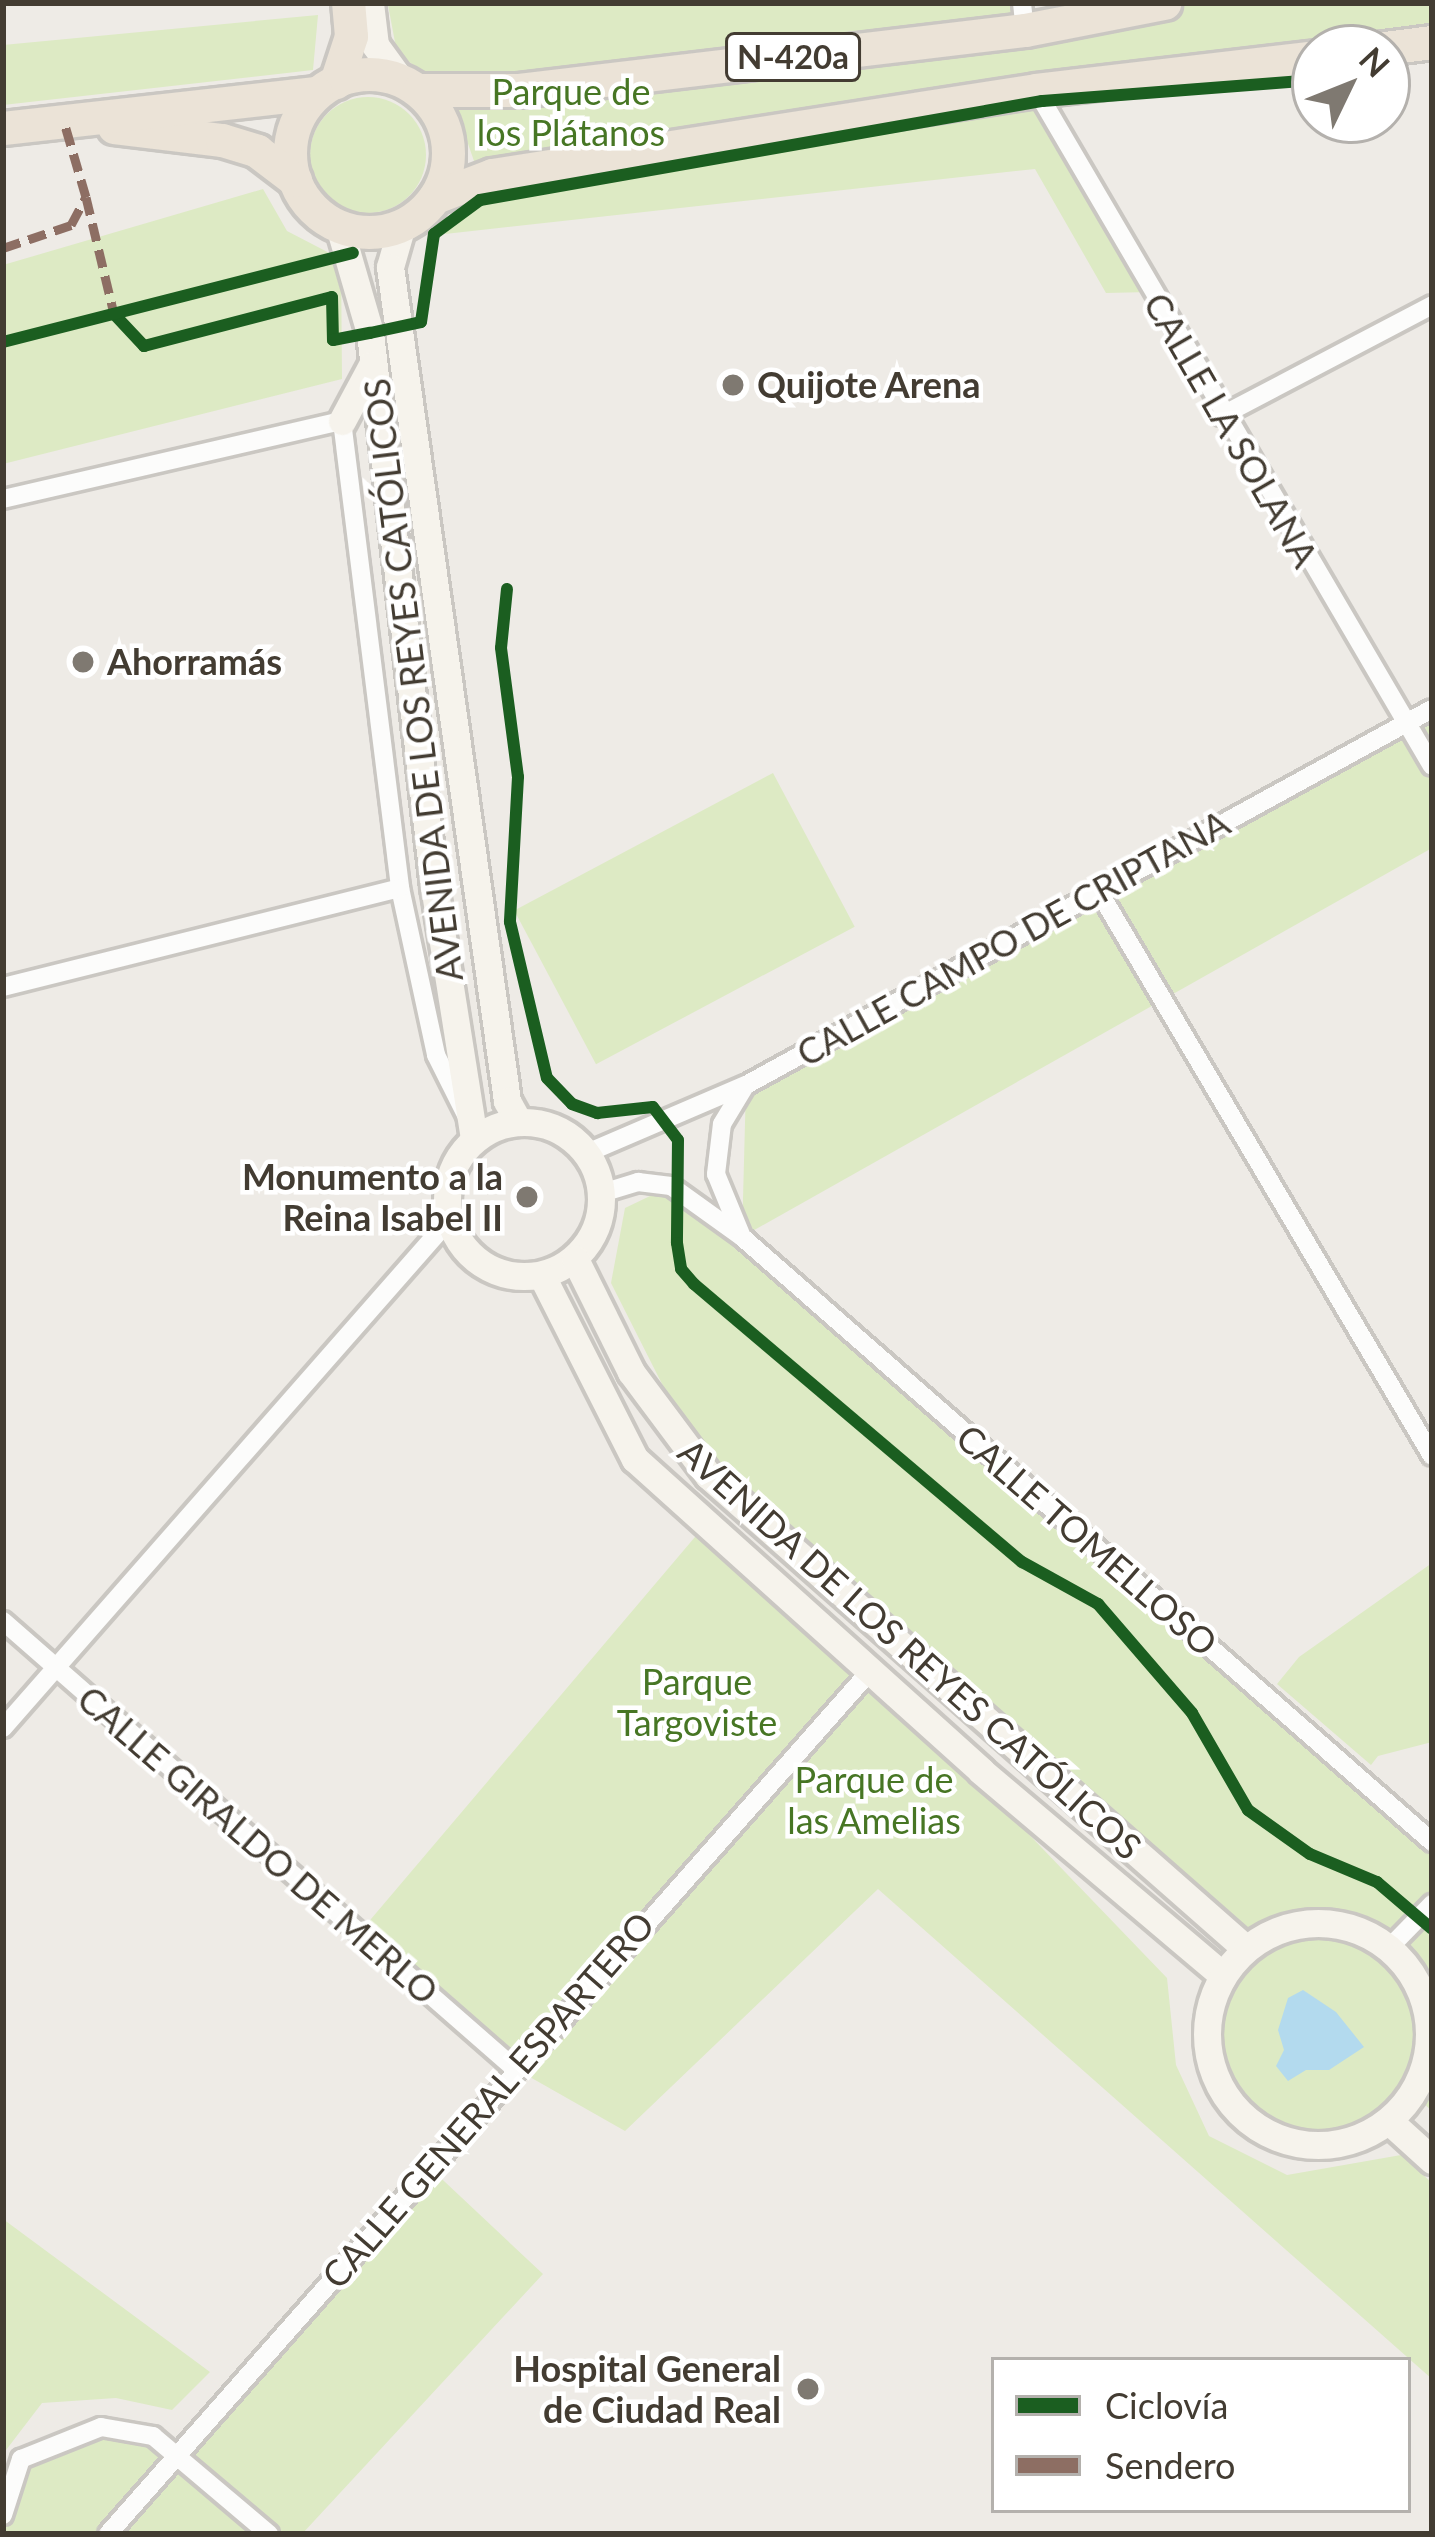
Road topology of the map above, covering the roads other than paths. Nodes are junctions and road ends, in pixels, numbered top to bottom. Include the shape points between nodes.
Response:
1 (348, 3) edge
2 (370, 3) edge
3 (1164, 3) edge
4 (1023, 16) edge
5 (1291, 59) edge
6 (409, 84) junction
7 (326, 87) junction
8 (1036, 90) junction
9 (64, 122) junction
10 (3, 128) edge
11 (295, 180) junction
12 (435, 197) junction
13 (402, 225) junction
14 (339, 226) junction
15 (1432, 304) edge
16 (374, 362) junction
17 (1220, 416) junction
18 (342, 421) junction
19 (3, 499) edge
20 (1432, 709) edge
21 (1406, 723) junction
22 (1432, 766) edge
23 (400, 888) junction
24 (1098, 890) junction
25 (3, 987) edge
26 (746, 1085) junction
27 (518, 1121) junction
28 (473, 1133) junction
29 (587, 1153) junction
30 (602, 1193) junction
31 (449, 1220) junction
32 (742, 1237) junction
33 (575, 1259) junction
34 (542, 1276) junction
35 (1432, 1456) edge
36 (3, 1622) edge
37 (54, 1668) junction
38 (871, 1670) junction
39 (3, 1728) edge
40 (1432, 1842) edge
41 (1432, 1904) edge
42 (1245, 1948) junction
43 (1389, 1948) junction
44 (1222, 1975) junction
45 (514, 2068) junction
46 (1422, 2102) edge
47 (1389, 2121) junction
48 (1432, 2160) edge
49 (3, 2444) edge
50 (178, 2452) junction
51 (22, 2459) junction
52 (3, 2515) edge
53 (108, 2534) edge
54 (269, 2534) edge

1 - 7 highway via 351,36
2 - 6 main road via 375,45
3 - 4 highway, N-420a
4 - 6 highway, N-420a via 519,90
5 - 8 highway, N-420a
6 - 7 highway via 363,73
6 - 12 highway via 450,145
7 - 9 highway
7 - 11 highway via 293,125
8 - 12 highway, N-420a via 492,175
8 - 17 street, CALLE LA SOLANA
9 - 10 highway
9 - 11 highway via 222,140 257,152
11 - 14 highway via 316,212
12 - 13 highway, N-420a
13 - 14 highway via 370,232
13 - 27 main road, AVENIDA DE LOS REYES CATÓLICOS via 390,267 504,1079
14 - 16 main road, AVENIDA DE LOS REYES CATÓLICOS via 353,253
15 - 17 street
16 - 18 main road
16 - 28 main road, AVENIDA DE LOS REYES CATÓLICOS via 434,886
17 - 21 street, CALLE LA SOLANA
18 - 19 street
18 - 23 street
20 - 21 street, CALLE CAMPO DE CRIPTANA
21 - 22 street, CALLE LA SOLANA
21 - 24 street, CALLE CAMPO DE CRIPTANA
23 - 25 street
23 - 28 street via 436,1055
24 - 26 street, CALLE CAMPO DE CRIPTANA
24 - 35 street
26 - 29 street, CALLE CAMPO DE CRIPTANA
26 - 32 street, CALLE TOMELLOSO via 722,1124 716,1174
27 - 28 main road
27 - 29 main road via 550,1126
28 - 31 main road via 453,1166
29 - 30 main road
30 - 32 street, CALLE TOMELLOSO via 638,1182 670,1186
30 - 33 main road via 599,1221
31 - 34 main road via 482,1264
31 - 37 street
32 - 40 street, CALLE TOMELLOSO
33 - 34 main road
33 - 42 main road, AVENIDA DE LOS REYES CATÓLICOS via 631,1372 708,1475
34 - 38 main road, AVENIDA DE LOS REYES CATÓLICOS via 635,1459
36 - 37 street, CALLE GIRALDO DE MERLO
37 - 39 street
37 - 45 street, CALLE GIRALDO DE MERLO
38 - 44 main road, AVENIDA DE LOS REYES CATÓLICOS
38 - 45 street, CALLE GENERAL ESPARTERO
41 - 43 street
42 - 43 main road via 1279,1929 1316,1922 1354,1928
42 - 44 main road
43 - 46 main road via 1418,1984 1428,2013
44 - 47 main road via 1206,2036 1216,2081 1241,2116 1277,2139 1315,2146 1355,2140
45 - 50 street, CALLE GENERAL ESPARTERO
46 - 47 main road
47 - 48 main road
49 - 51 street
50 - 51 street via 153,2436 101,2427
50 - 53 street, CALLE GENERAL ESPARTERO
50 - 54 street
51 - 52 street

